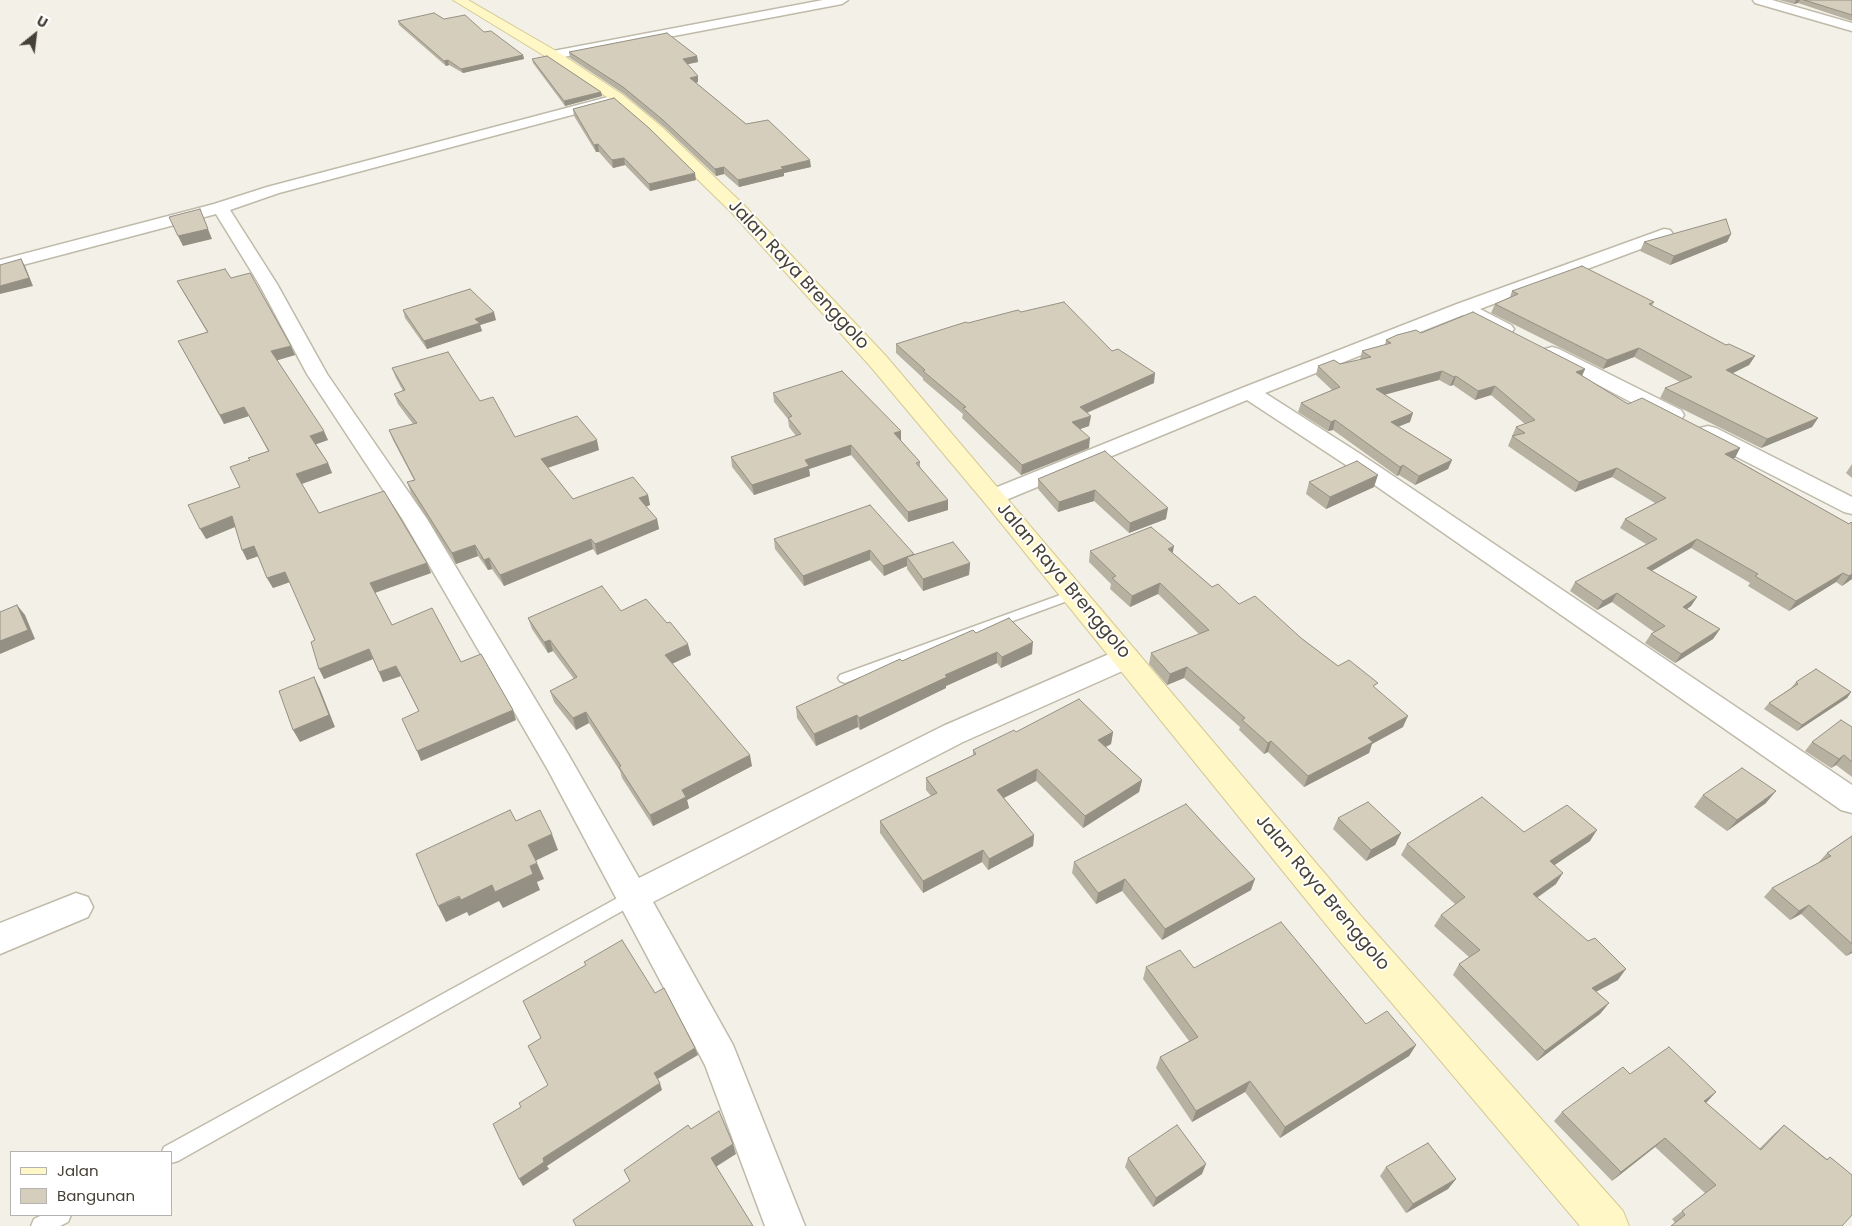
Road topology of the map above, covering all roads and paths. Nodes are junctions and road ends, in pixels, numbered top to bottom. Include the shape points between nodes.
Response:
1 (459, 0) edge
2 (842, 0) edge
3 (1759, 0) edge
4 (1852, 28) edge
5 (553, 55) junction
6 (618, 98) junction
7 (220, 208) junction
8 (1664, 234) edge
9 (0, 266) edge
10 (1464, 308) junction
11 (1250, 392) junction
12 (994, 497) junction
13 (1852, 507) edge
14 (1074, 594) junction
15 (1126, 658) junction
16 (845, 678) dead end
17 (1852, 801) edge
18 (632, 897) junction
19 (76, 907) dead end
20 (0, 939) edge
21 (172, 1153) edge
22 (59, 1216) edge
23 (41, 1226) edge
24 (785, 1226) edge
25 (1608, 1226) edge

1 - 5 main road, Jalan Raya Brenggolo
2 - 5 street
3 - 4 street
5 - 6 main road, Jalan Raya Brenggolo
6 - 7 street via 282,187
6 - 12 main road, Jalan Raya Brenggolo via 738,209 878,361
7 - 9 street
7 - 18 street via 268,284 317,374 415,519 558,762
8 - 10 street
10 - 11 street
10 - 13 street
11 - 12 street
11 - 17 street
12 - 14 main road, Jalan Raya Brenggolo
14 - 15 main road, Jalan Raya Brenggolo
14 - 16 lane
15 - 18 street via 953,734
15 - 25 main road, Jalan Raya Brenggolo via 1349,927
18 - 21 lane
18 - 24 street via 720,1058
19 - 20 street
22 - 23 lane

